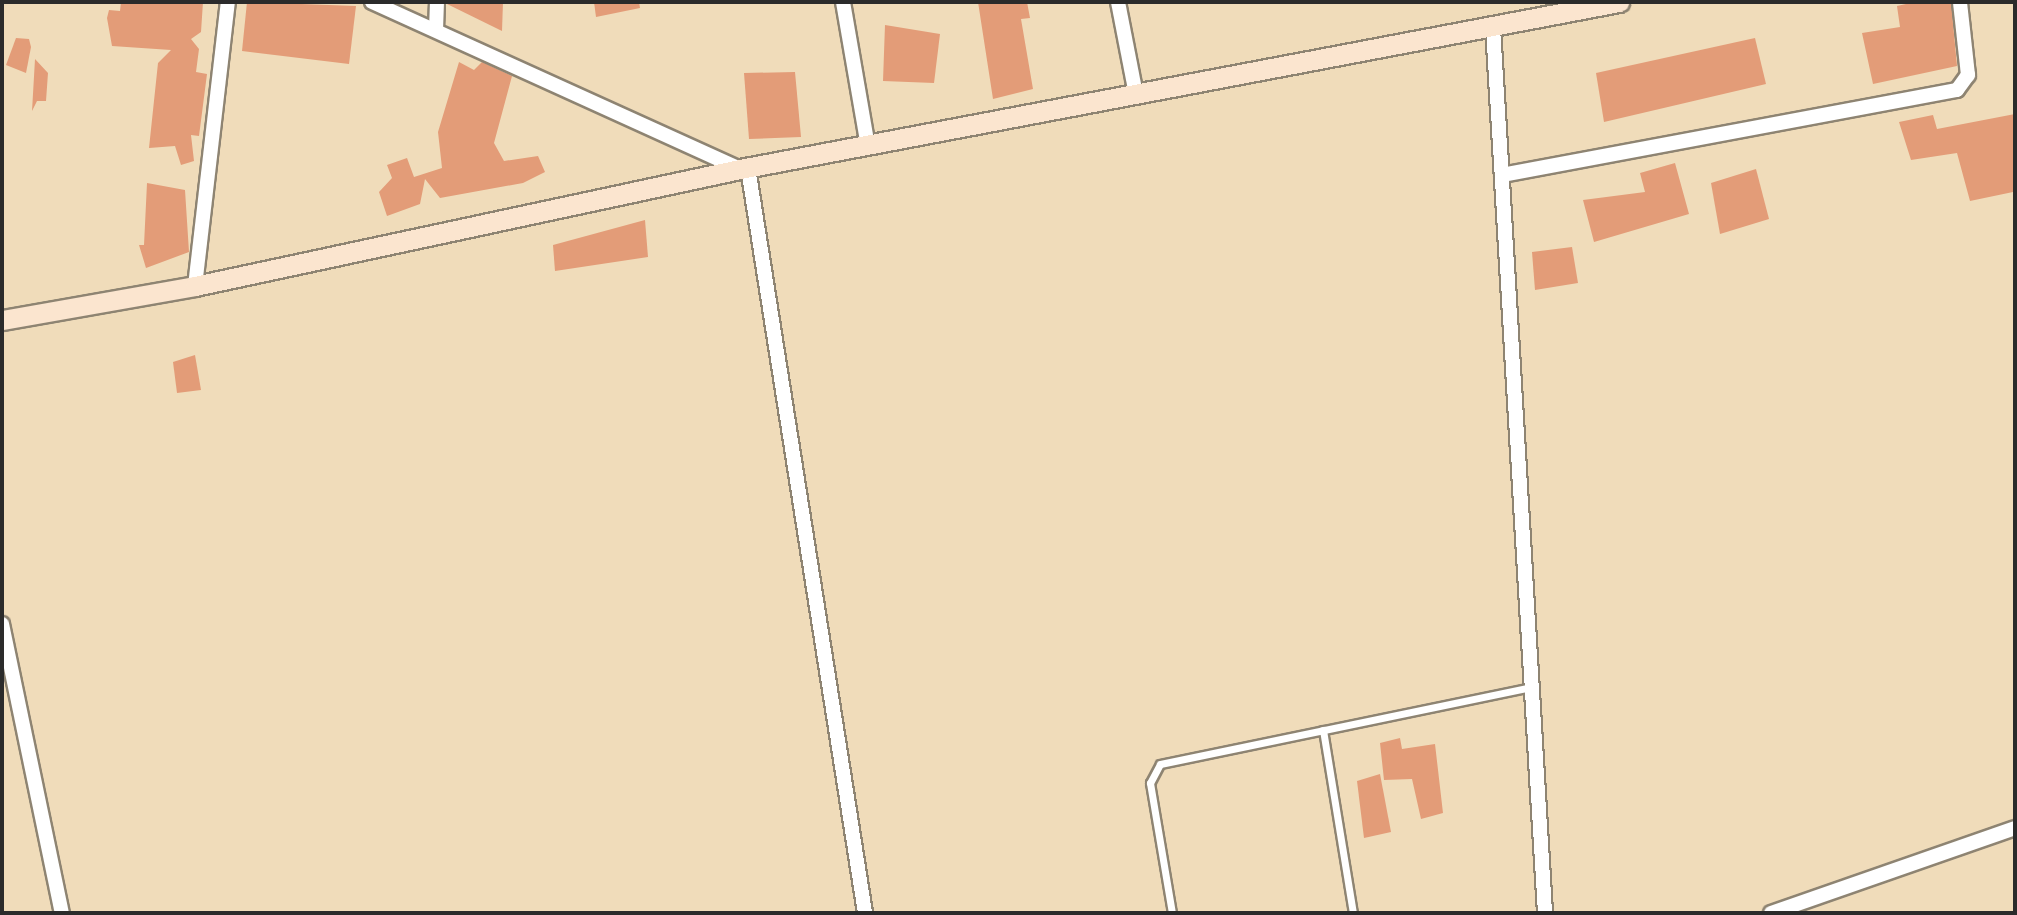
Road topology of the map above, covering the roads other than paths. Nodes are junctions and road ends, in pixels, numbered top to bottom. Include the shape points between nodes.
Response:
1 (228, 2) edge
2 (372, 2) edge
3 (437, 2) edge
4 (843, 2) edge
5 (1118, 2) edge
6 (1619, 2) edge
7 (1960, 2) edge
8 (1493, 27) junction
9 (436, 30) junction
10 (1136, 95) junction
11 (868, 147) junction
12 (744, 169) junction
13 (1502, 175) junction
14 (195, 286) junction
15 (2, 320) edge
16 (2, 624) edge
17 (1532, 686) junction
18 (1323, 730) junction
19 (2015, 828) edge
20 (62, 913) edge
21 (865, 913) edge
22 (1172, 913) edge
23 (1353, 913) edge
24 (1545, 913) edge
25 (1771, 913) edge

1 - 14 street
2 - 9 street
3 - 9 street
4 - 11 street
5 - 10 street
6 - 8 street
7 - 13 street via 1968,75 1957,90
8 - 10 street
8 - 13 street
9 - 12 street
10 - 11 street
11 - 12 street
12 - 14 street
12 - 21 street
13 - 17 street
14 - 15 street
16 - 20 street
17 - 18 lane
17 - 24 street
18 - 22 lane via 1152,770
18 - 23 lane
19 - 25 street

